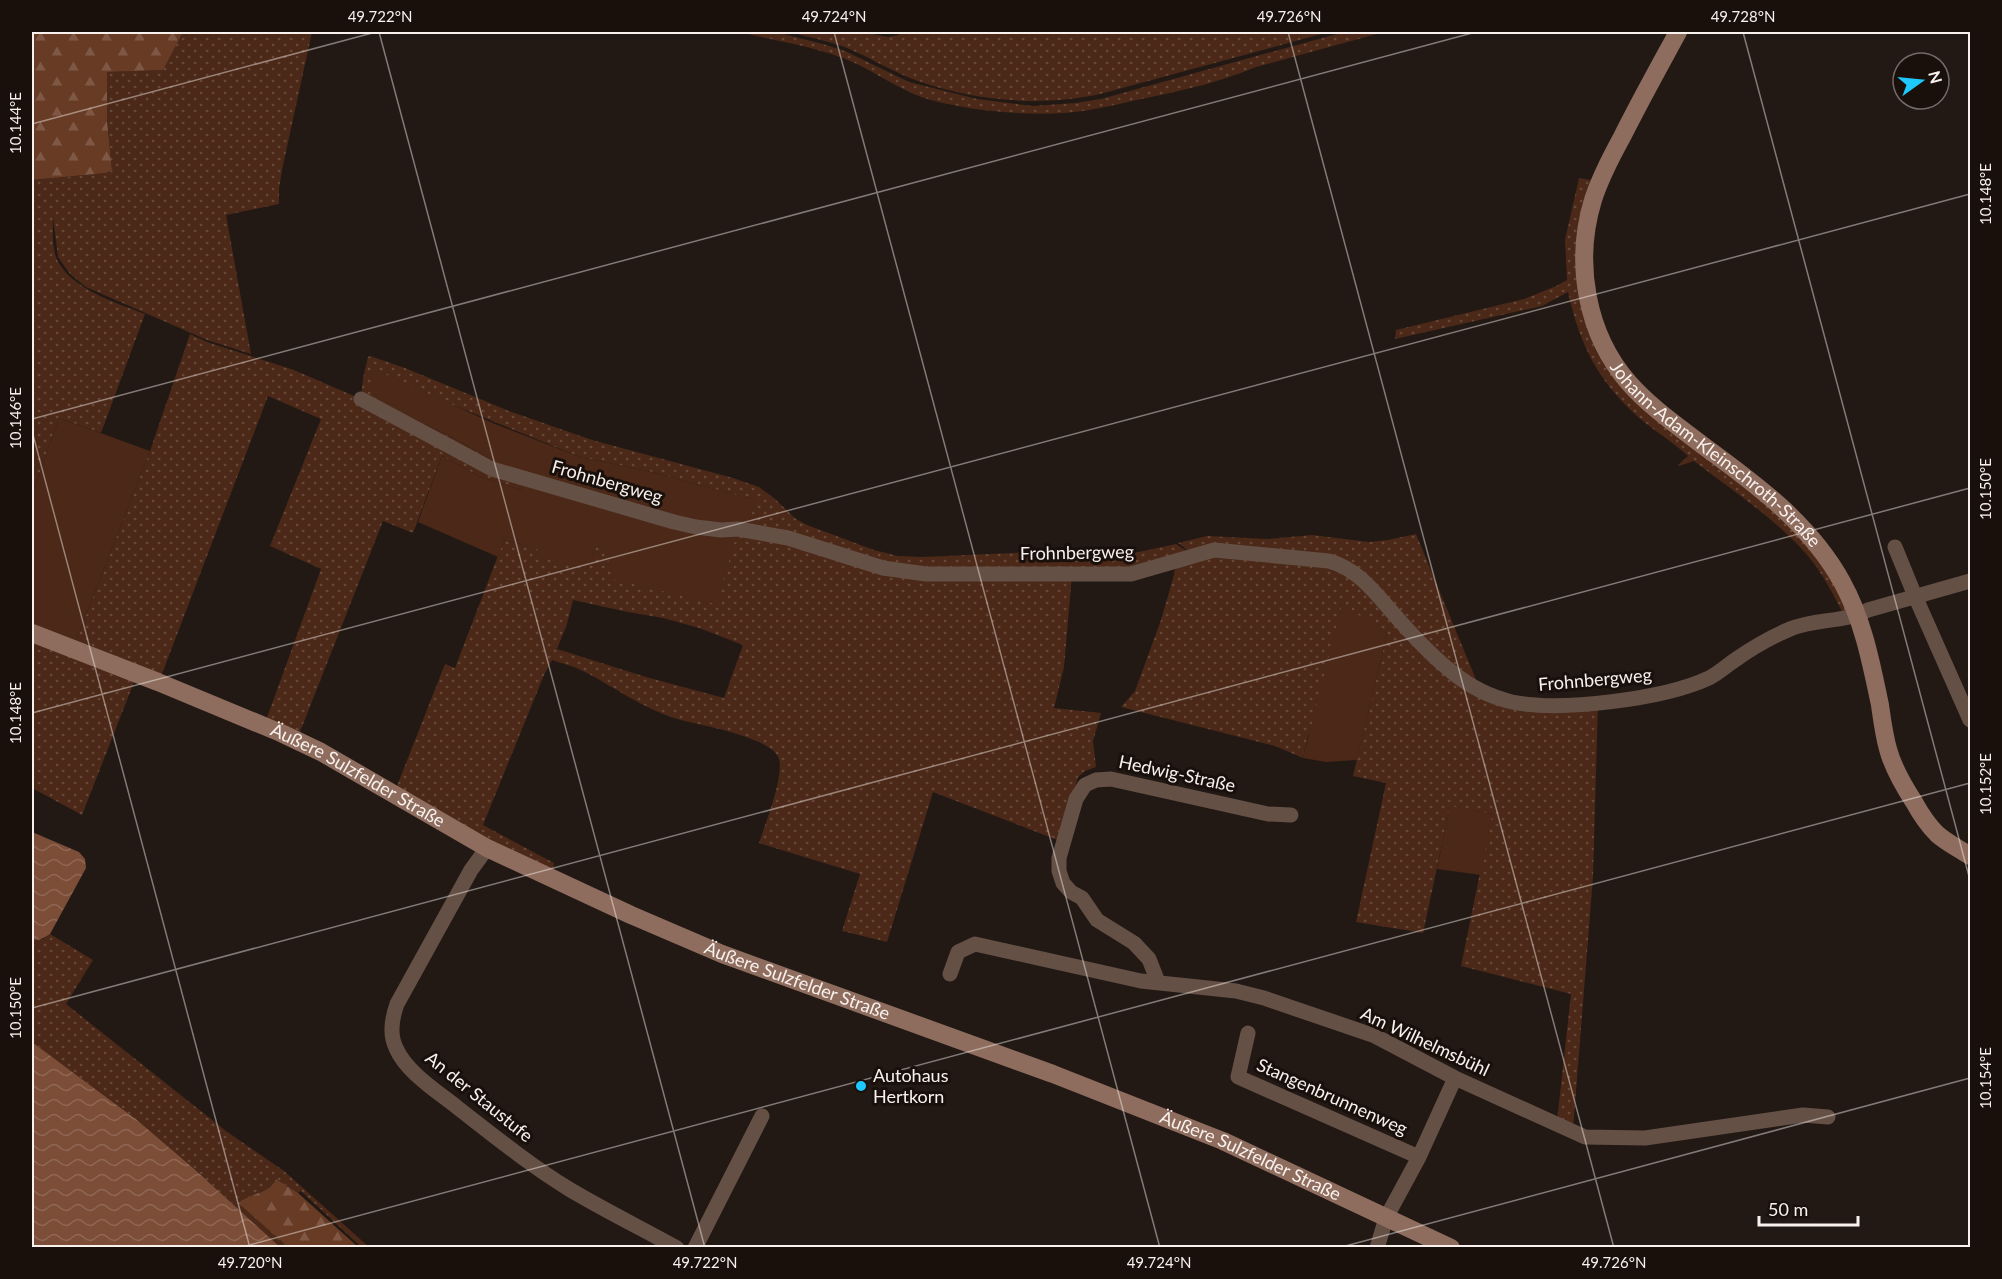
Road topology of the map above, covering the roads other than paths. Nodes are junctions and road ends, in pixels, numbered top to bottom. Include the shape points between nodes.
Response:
1 (1678, 32) edge
2 (361, 399) dead end
3 (1895, 547) dead end
4 (1971, 581) edge
5 (1915, 596) junction
6 (1858, 615) junction
7 (32, 633) edge
8 (1971, 720) edge
9 (1291, 815) dead end
10 (487, 848) junction
11 (1971, 856) edge
12 (950, 974) dead end
13 (1158, 982) junction
14 (1248, 1033) dead end
15 (1455, 1078) junction
16 (762, 1116) dead end
17 (1828, 1117) dead end
18 (1419, 1157) junction
19 (1386, 1218) junction
20 (677, 1248) edge
21 (695, 1248) edge
22 (1377, 1248) edge
23 (1451, 1248) edge

1 - 6 main road, Johann-Adam-Kleinschroth-Straße via 1612,156 1593,201 1584,252 1594,322 1629,383 1655,408 1787,511 1815,541 1835,569
2 - 6 street, Frohnbergweg via 472,459 511,475 674,522 788,538 906,572 1131,574 1214,550 1329,561 1358,574 1410,633 1453,673 1500,699 1529,705 1584,704 1677,690 1718,673 1748,651 1790,629
3 - 5 street
4 - 5 street, Frohnbergweg
5 - 6 street, Frohnbergweg
5 - 8 street
6 - 11 main road, Johann-Adam-Kleinschroth-Straße via 1888,749 1900,780 1938,834
7 - 10 main road, Äußere Sulzfelder Straße via 281,733
9 - 13 street, Hedwig-Straße via 1268,814 1112,778 1085,786 1076,799 1059,858 1063,883 1082,898 1097,920 1134,943 1149,959
10 - 19 main road, Äußere Sulzfelder Straße via 722,954 1053,1074 1222,1141
10 - 20 street, An der Staustufe via 397,1004 392,1028 395,1047 426,1084 513,1150 569,1189
12 - 13 street, Am Wilhelmsbühl via 958,952 975,944
13 - 15 street, Am Wilhelmsbühl via 1264,998 1375,1036
14 - 18 street, Stangenbrunnenweg via 1238,1077
15 - 17 street, Am Wilhelmsbühl via 1585,1137 1645,1138 1803,1115
15 - 18 street, Stangenbrunnenweg
16 - 21 street
18 - 19 street, Stangenbrunnenweg
19 - 22 street, Stangenbrunnenweg
19 - 23 main road, Äußere Sulzfelder Straße

